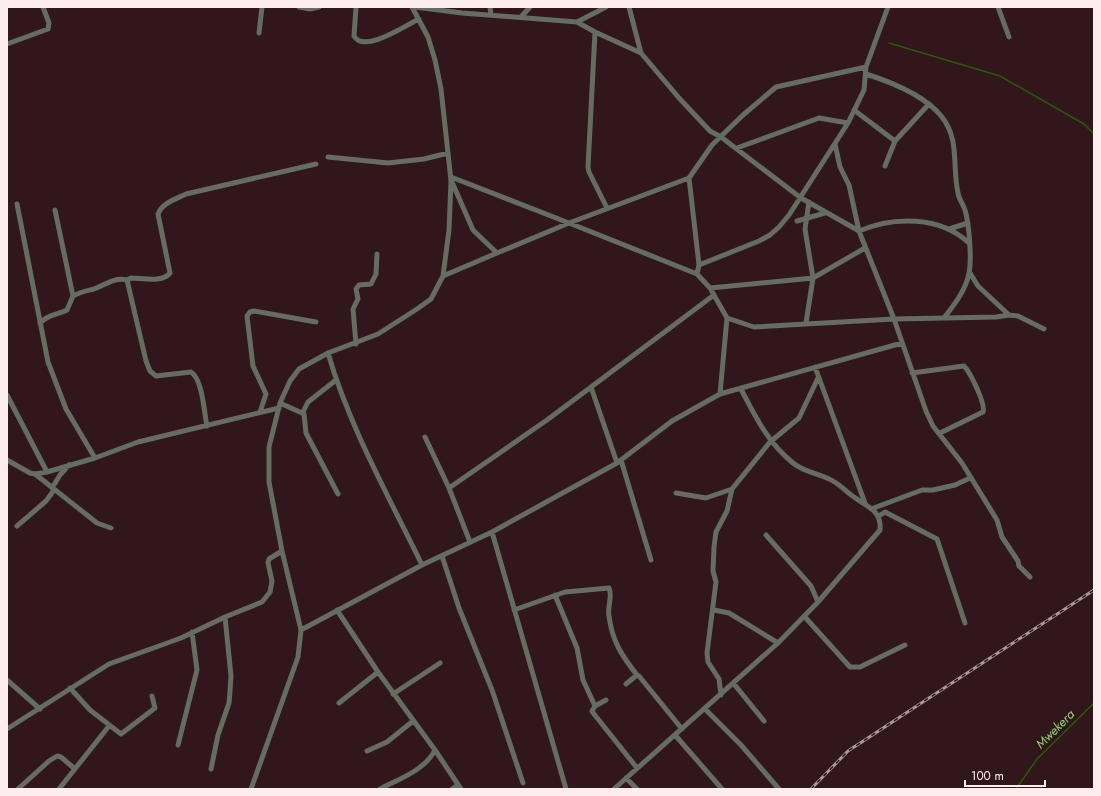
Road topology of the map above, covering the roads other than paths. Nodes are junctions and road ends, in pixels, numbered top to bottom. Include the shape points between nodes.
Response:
1 (43, 7) edge
2 (262, 7) edge
3 (299, 7) edge
4 (319, 7) edge
5 (356, 7) edge
6 (414, 7) edge
7 (490, 7) edge
8 (530, 7) edge
9 (606, 7) edge
10 (629, 7) edge
11 (888, 7) edge
12 (998, 7) edge
13 (491, 15) junction
14 (521, 17) junction
15 (418, 19) junction
16 (577, 22) junction
17 (595, 32) junction
18 (259, 33) dead end
19 (1009, 37) dead end
20 (7, 44) edge
21 (640, 53) junction
22 (866, 67) junction
23 (866, 74) junction
24 (928, 105) junction
25 (854, 110) junction
26 (848, 123) junction
27 (721, 137) junction
28 (895, 141) junction
29 (835, 144) junction
30 (737, 148) junction
31 (448, 153) junction
32 (328, 158) dead end
33 (316, 164) dead end
34 (885, 166) dead end
35 (689, 178) junction
36 (451, 179) junction
37 (801, 198) junction
38 (809, 202) junction
39 (17, 204) dead end
40 (607, 208) junction
41 (55, 210) dead end
42 (825, 213) junction
43 (790, 215) junction
44 (807, 217) junction
45 (797, 221) junction
46 (568, 223) junction
47 (968, 223) junction
48 (805, 229) junction
49 (949, 230) junction
50 (859, 231) junction
51 (970, 243) junction
52 (865, 248) junction
53 (497, 253) junction
54 (377, 254) dead end
55 (699, 265) junction
56 (970, 273) junction
57 (697, 274) junction
58 (443, 276) junction
59 (813, 278) junction
60 (127, 280) junction
61 (710, 288) junction
62 (714, 295) junction
63 (73, 296) junction
64 (1010, 315) junction
65 (727, 318) junction
66 (944, 318) junction
67 (894, 320) junction
68 (316, 322) dead end
69 (40, 323) junction
70 (806, 323) junction
71 (1044, 329) dead end
72 (902, 343) junction
73 (356, 344) junction
74 (328, 353) junction
75 (815, 367) junction
76 (912, 373) junction
77 (818, 378) junction
78 (336, 380) junction
79 (592, 387) junction
80 (741, 389) junction
81 (720, 394) junction
82 (7, 395) edge
83 (279, 405) junction
84 (260, 412) junction
85 (303, 412) junction
86 (207, 426) junction
87 (940, 433) junction
88 (424, 436) dead end
89 (770, 442) junction
90 (95, 458) junction
91 (7, 460) edge
92 (619, 461) junction
93 (70, 464) junction
94 (47, 472) junction
95 (35, 474) junction
96 (970, 478) junction
97 (449, 488) junction
98 (53, 489) junction
99 (732, 489) junction
100 (676, 493) dead end
101 (338, 494) dead end
102 (865, 503) junction
103 (871, 509) junction
104 (878, 516) junction
105 (17, 526) dead end
106 (111, 528) dead end
107 (492, 532) junction
108 (766, 535) dead end
109 (470, 542) junction
110 (282, 550) junction
111 (442, 556) junction
112 (651, 560) dead end
113 (422, 565) junction
114 (1030, 577) dead end
115 (556, 595) junction
116 (818, 602) junction
117 (337, 610) junction
118 (514, 610) junction
119 (714, 610) junction
120 (804, 616) junction
121 (225, 617) junction
122 (965, 623) dead end
123 (302, 630) junction
124 (192, 632) junction
125 (778, 643) junction
126 (905, 645) dead end
127 (440, 663) dead end
128 (378, 672) junction
129 (638, 675) junction
130 (7, 680) edge
131 (626, 684) dead end
132 (734, 684) junction
133 (70, 688) junction
134 (393, 694) junction
135 (721, 695) junction
136 (152, 696) dead end
137 (606, 700) dead end
138 (339, 703) dead end
139 (595, 706) junction
140 (40, 709) junction
141 (705, 709) junction
142 (413, 721) junction
143 (764, 721) dead end
144 (108, 726) junction
145 (7, 729) edge
146 (682, 729) junction
147 (675, 735) junction
148 (178, 745) dead end
149 (435, 750) junction
150 (367, 751) dead end
151 (637, 768) junction
152 (75, 769) junction
153 (211, 769) dead end
154 (626, 778) junction
155 (523, 783) dead end
156 (459, 787) edge
157 (18, 789) edge
158 (59, 789) edge
159 (251, 789) edge
160 (380, 789) edge
161 (452, 789) edge
162 (566, 789) edge
163 (614, 789) edge
164 (638, 789) edge
165 (722, 789) edge
166 (779, 789) edge

1 - 20 street via 49,23 48,29
2 - 18 street
3 - 4 street
5 - 15 street via 354,36 362,41 381,39
6 - 13 street
6 - 15 street
7 - 13 street
8 - 14 street
9 - 16 street
10 - 21 street
11 - 22 street
12 - 19 street
13 - 14 street
14 - 16 street
15 - 31 street via 428,37 435,60
16 - 17 street
17 - 21 street
17 - 40 street via 588,166
21 - 27 street via 710,131
22 - 23 street
22 - 27 street via 776,87 742,115
23 - 24 street via 898,85
23 - 25 street via 864,90
24 - 28 street
24 - 47 street via 942,116 955,146 958,194
25 - 26 street
25 - 28 street
26 - 29 street
26 - 30 street via 819,118
27 - 30 street
27 - 35 street via 704,155
28 - 34 street
29 - 37 street
29 - 50 street via 840,167 849,185
30 - 37 street
31 - 32 street via 388,163
31 - 36 street
33 - 60 street via 186,194 160,208 158,214 170,273 162,280
35 - 40 street
35 - 55 street
36 - 46 street
36 - 53 street via 473,230
36 - 58 street via 449,230
37 - 38 street
37 - 43 street
38 - 42 street
38 - 44 street
39 - 69 street
40 - 46 street
41 - 63 street
42 - 44 street
42 - 50 street
43 - 45 street
43 - 55 street via 770,235
44 - 45 street
44 - 48 street
45 - 48 street
46 - 53 street
46 - 57 street
47 - 49 street
47 - 51 street
48 - 59 street
49 - 50 street via 925,222 911,221 883,222
49 - 51 street
50 - 52 street
51 - 56 street
52 - 59 street
52 - 67 street
53 - 58 street
54 - 73 street via 375,279 371,284 359,285 356,289 358,299 353,309
55 - 57 street
56 - 64 street via 978,286
56 - 66 street via 960,295
57 - 61 street
58 - 73 street via 431,299 378,334
59 - 61 street
59 - 70 street
60 - 63 street via 113,280
60 - 86 street via 150,371 156,376 191,372 195,374 200,386
61 - 62 street
62 - 65 street
62 - 79 street
63 - 69 street via 67,310 52,314
64 - 66 street
64 - 71 street via 1030,321
65 - 70 street via 754,328
65 - 81 street
66 - 67 street
67 - 70 street
67 - 72 street
68 - 84 street via 254,311 247,316 253,366 266,394
69 - 90 street via 48,362 66,409
72 - 75 street
72 - 76 street
73 - 74 street
74 - 78 street
74 - 83 street via 299,370 290,381
75 - 77 street
75 - 80 street
76 - 87 street via 926,411 933,426
76 - 87 street via 964,366 970,372 983,405 982,412
77 - 89 street via 799,418
77 - 102 street via 856,473
78 - 85 street via 308,402
78 - 113 street
79 - 92 street
79 - 97 street
80 - 81 street
80 - 89 street
81 - 92 street via 672,421
82 - 94 street
83 - 84 street
83 - 85 street
83 - 110 street via 269,447 268,464
84 - 86 street
85 - 101 street via 306,433
86 - 90 street via 138,442
87 - 96 street
88 - 97 street
89 - 99 street
89 - 102 street via 804,471 828,478 854,498
90 - 93 street
91 - 95 street
92 - 107 street
92 - 112 street
93 - 94 street
93 - 98 street via 60,475
94 - 95 street
95 - 98 street
96 - 103 street via 955,485 918,491
96 - 114 street via 997,520 1002,537 1019,566
97 - 109 street
98 - 105 street via 46,501
98 - 106 street via 97,523
99 - 100 street via 706,498
99 - 119 street via 727,511 716,532
102 - 103 street
103 - 104 street
104 - 116 street via 881,522 880,530
104 - 122 street via 885,512 937,539
107 - 109 street
107 - 118 street
108 - 116 street via 811,586
109 - 111 street
110 - 121 street via 269,559 272,582 270,592 262,602
110 - 123 street
111 - 113 street
111 - 155 street via 459,608 492,690
113 - 117 street
115 - 118 street
115 - 129 street via 593,589 610,590 608,616 615,644
115 - 139 street via 577,648 582,680
116 - 120 street
117 - 123 street
117 - 128 street
118 - 162 street
119 - 125 street via 729,612
119 - 135 street via 706,653 708,662 719,679
120 - 125 street
120 - 126 street via 850,667 860,667
121 - 124 street
121 - 153 street via 231,676 229,703 218,735
123 - 159 street via 298,657
124 - 133 street via 109,664
124 - 148 street via 197,670
125 - 132 street
127 - 134 street
128 - 134 street
128 - 138 street
129 - 131 street
129 - 146 street
130 - 140 street
132 - 135 street
132 - 143 street
133 - 140 street
133 - 144 street
134 - 142 street
135 - 141 street
136 - 144 street via 154,708 123,733
137 - 139 street
139 - 151 street via 592,711 594,714
140 - 145 street
141 - 146 street
141 - 166 street
142 - 149 street
142 - 150 street via 387,742
144 - 152 street
146 - 147 street
147 - 151 street
147 - 165 street
149 - 156 street
149 - 160 street via 419,768
151 - 154 street
152 - 157 street via 57,756
152 - 158 street
154 - 163 street
154 - 164 street
156 - 161 street

